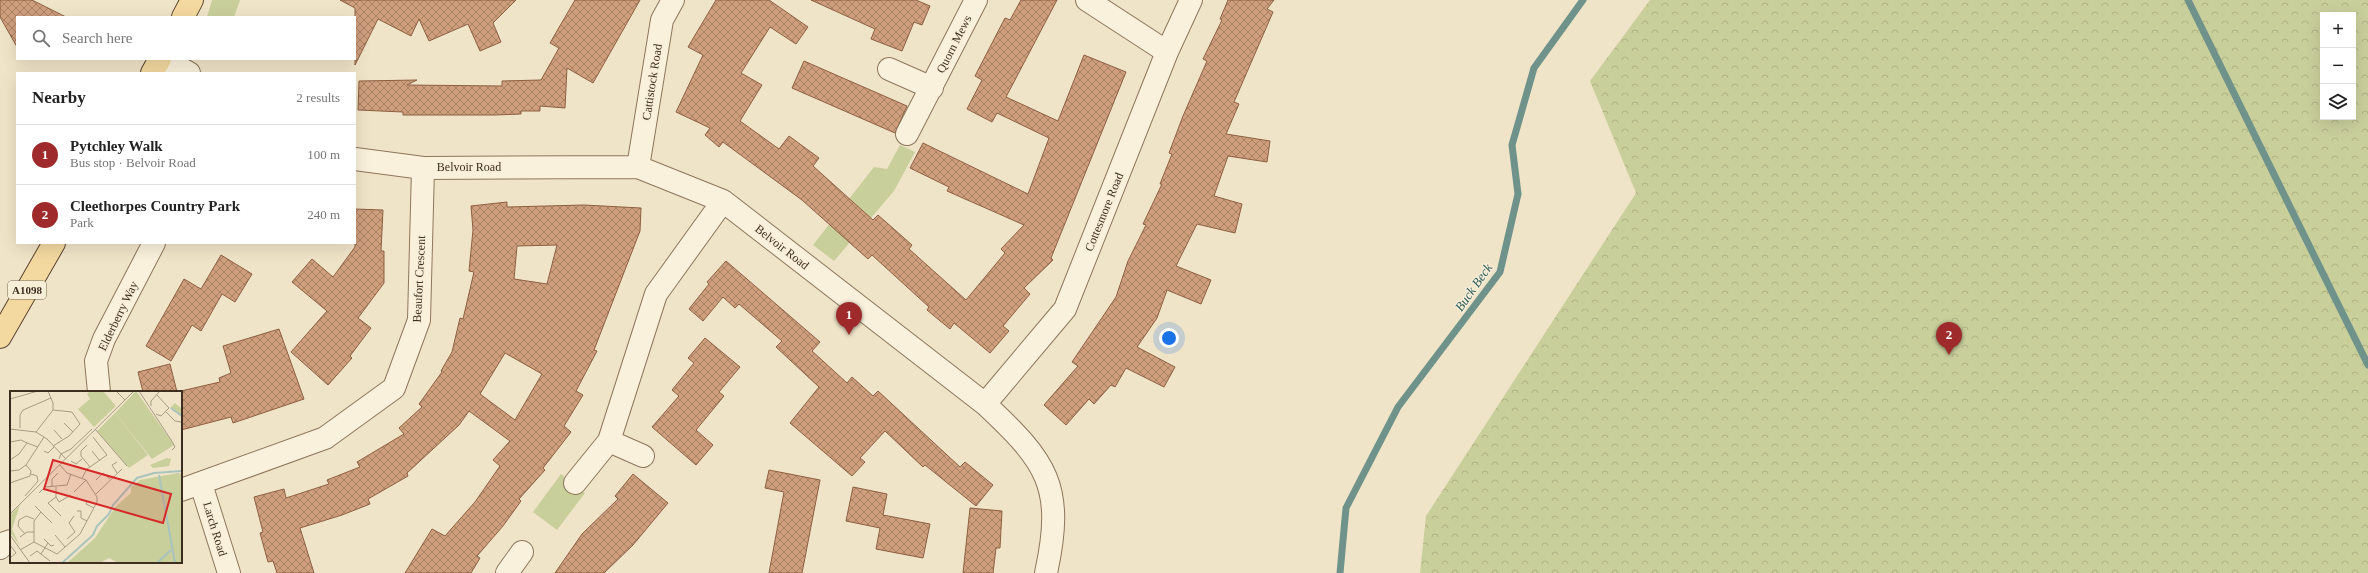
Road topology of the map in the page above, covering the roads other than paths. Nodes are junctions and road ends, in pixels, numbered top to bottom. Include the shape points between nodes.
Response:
1 (192, 0) edge
2 (673, 0) edge
3 (976, 0) edge
4 (1087, 0) edge
5 (1191, 0) edge
6 (184, 16) edge
7 (1168, 52) junction
8 (159, 60) edge
9 (166, 60) edge
10 (889, 69) dead end
11 (153, 72) edge
12 (187, 72) edge
13 (932, 88) junction
14 (907, 134) dead end
15 (356, 159) edge
16 (638, 167) junction
17 (423, 168) junction
18 (723, 201) junction
19 (53, 244) edge
20 (153, 244) edge
21 (0, 337) edge
22 (99, 391) edge
23 (985, 404) junction
24 (610, 441) junction
25 (643, 456) dead end
26 (575, 483) dead end
27 (191, 487) edge
28 (10, 541) edge
29 (0, 548) edge
30 (522, 552) dead end
31 (229, 573) edge
32 (507, 573) edge
33 (1046, 573) edge

1 - 6 main road
2 - 16 street, Cattistock Road via 662,20
3 - 13 street, Quorn Mews
4 - 7 street
5 - 7 street, Cottesmore Road
7 - 23 street, Cottesmore Road via 1065,309
8 - 11 main road
9 - 12 street
10 - 13 street
13 - 14 street, Quorn Mews
15 - 17 street, Belvoir Road
16 - 17 street, Belvoir Road
16 - 18 street, Belvoir Road
17 - 27 street, Beaufort Crescent via 419,320 394,388 325,438
18 - 23 street, Belvoir Road
18 - 24 street via 656,294
19 - 21 main road, A1098
20 - 22 street, Elderberry Way via 104,338 96,361
23 - 33 street, Belvoir Road via 1022,439 1039,461 1050,487 1054,515 1053,541
24 - 25 street
24 - 26 street
27 - 31 street, Larch Road
28 - 29 street via 2,544
30 - 32 street

